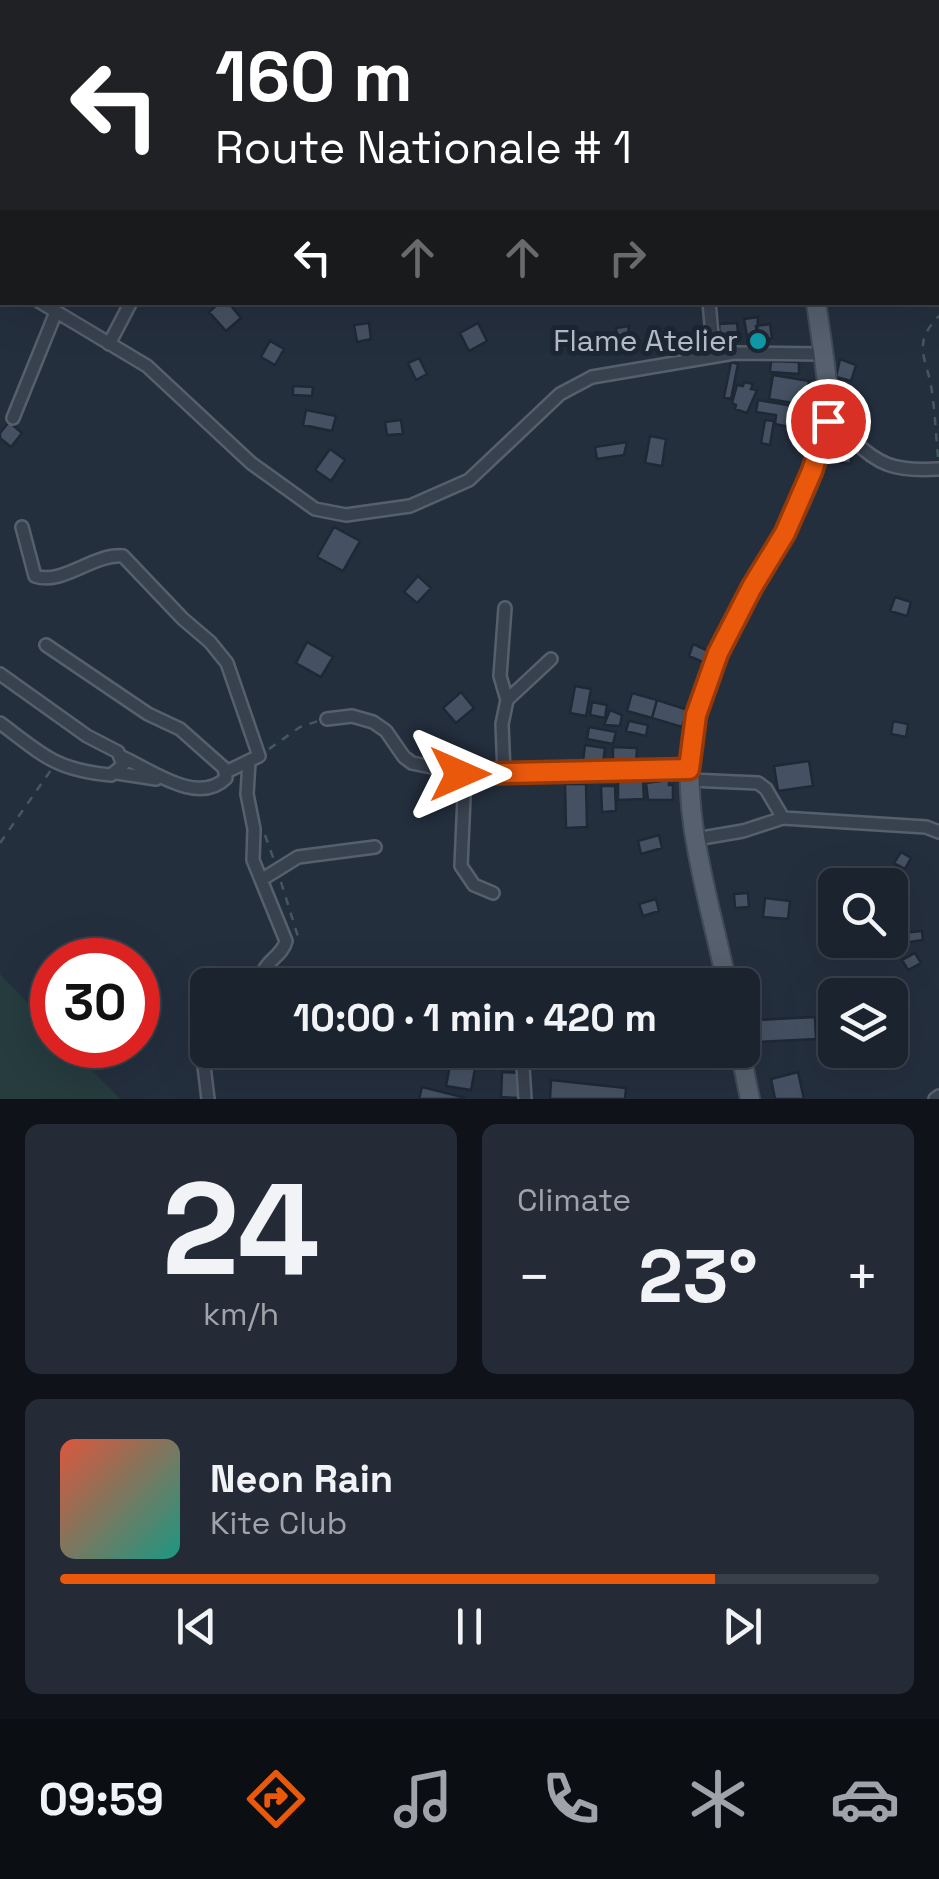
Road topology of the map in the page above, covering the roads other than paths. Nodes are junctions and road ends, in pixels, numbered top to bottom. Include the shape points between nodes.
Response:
1 (45, 305) edge
2 (129, 305) edge
3 (709, 305) edge
4 (816, 305) edge
5 (56, 312) junction
6 (109, 344) junction
7 (822, 354) junction
8 (714, 356) junction
9 (13, 418) dead end
10 (828, 421) junction
11 (939, 466) edge
12 (22, 527) dead end
13 (506, 608) dead end
14 (46, 645) dead end
15 (550, 659) dead end
16 (0, 674) edge
17 (507, 700) junction
18 (326, 719) road end
19 (0, 723) edge
20 (122, 757) junction
21 (254, 759) junction
22 (117, 772) junction
23 (226, 772) junction
24 (504, 773) junction
25 (465, 774) junction
26 (690, 774) junction
27 (184, 786) junction
28 (783, 818) junction
29 (939, 832) edge
30 (696, 839) junction
31 (375, 847) dead end
32 (261, 880) junction
33 (493, 892) dead end
34 (265, 968) edge
35 (723, 968) edge
36 (207, 1068) edge
37 (523, 1068) edge
38 (744, 1068) edge
39 (208, 1099) edge
40 (525, 1099) edge
41 (750, 1099) edge

1 - 5 street
2 - 6 street
3 - 8 street
4 - 7 main road
5 - 6 street
5 - 9 street
6 - 8 street via 147,366 251,463 315,509 346,515 410,506 469,480 560,394 592,377
7 - 8 street
7 - 10 main road
10 - 11 street via 888,468
10 - 26 main road via 785,533 718,653 696,715
12 - 21 street via 40,578 107,556 129,560 227,663
13 - 17 street via 500,676
14 - 23 street via 180,729
15 - 17 street
16 - 20 street
17 - 24 street
18 - 25 street via 373,722 412,763
19 - 22 street via 55,765
20 - 22 street
20 - 27 street
21 - 23 street
21 - 32 street via 247,794
22 - 27 street
23 - 27 street via 210,788
24 - 25 street
24 - 26 street
25 - 33 street via 461,866 474,884
26 - 28 street via 758,783
26 - 30 main road
28 - 29 street
28 - 30 street
30 - 35 main road
31 - 32 street via 312,853
32 - 34 street via 286,942
36 - 39 street
37 - 40 street
38 - 41 main road

